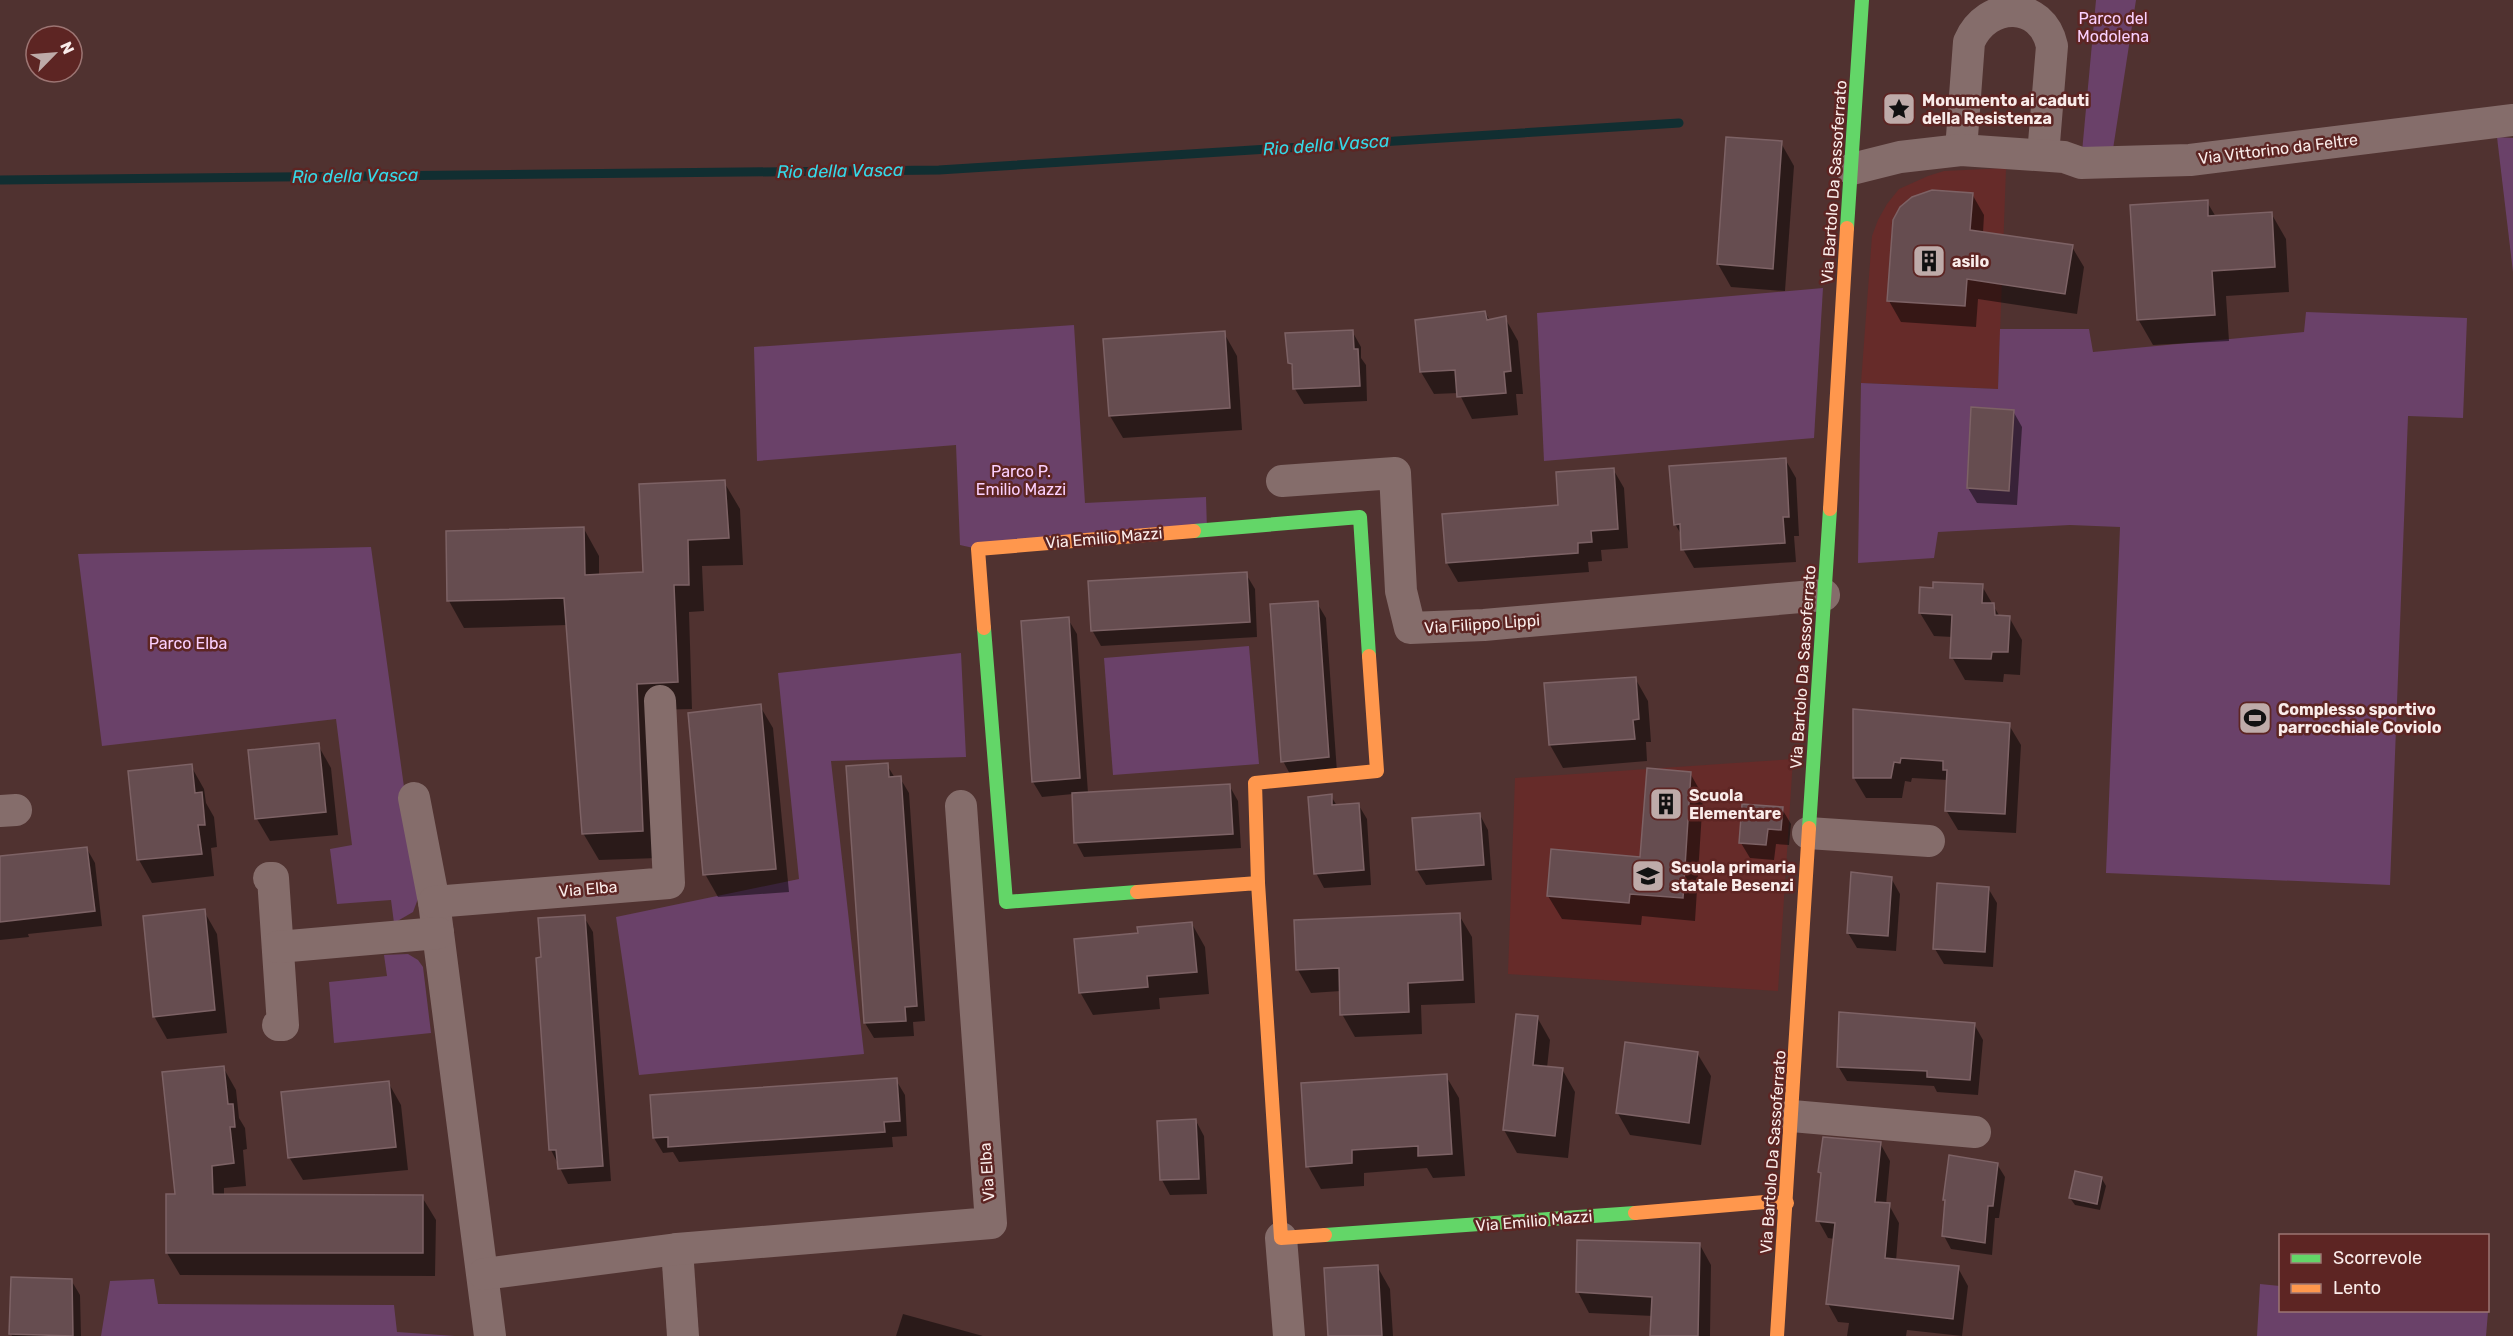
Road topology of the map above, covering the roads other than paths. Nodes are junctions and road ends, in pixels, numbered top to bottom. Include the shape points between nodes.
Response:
1 (1862, 0) edge
2 (2513, 120) edge
3 (1961, 150) junction
4 (2043, 155) junction
5 (1852, 170) junction
6 (1282, 481) dead end
7 (1824, 595) junction
8 (660, 701) dead end
9 (414, 798) dead end
10 (960, 806) dead end
11 (1808, 832) junction
12 (1929, 841) dead end
13 (269, 878) dead end
14 (1258, 883) junction
15 (434, 902) junction
16 (438, 933) junction
17 (278, 947) junction
18 (278, 1025) dead end
19 (1792, 1116) junction
20 (1975, 1132) dead end
21 (1787, 1203) junction
22 (1281, 1238) junction
23 (677, 1249) junction
24 (484, 1274) junction
25 (490, 1336) edge
26 (683, 1336) edge
27 (1289, 1336) edge
28 (1777, 1336) edge

1 - 5 street, Via Bartolo Da Sassoferrato
2 - 4 street, Via Vittorino da Feltre via 2190,160 2081,163
3 - 4 street, Via Vittorino da Feltre
3 - 4 street via 1970,42 1975,28 1997,9 2014,6 2030,9 2042,18 2052,46
3 - 5 street, Via Vittorino da Feltre via 1900,157
5 - 7 street, Via Bartolo Da Sassoferrato
6 - 7 street, Via Filippo Lippi via 1395,473 1401,591 1410,628 1484,626
7 - 11 street, Via Bartolo Da Sassoferrato
8 - 15 street, Via Elba via 669,883
9 - 15 street
10 - 23 street, Via Elba via 991,1223
11 - 12 street
11 - 19 street, Via Bartolo Da Sassoferrato
13 - 17 street via 273,878
14 - 14 street, Via Emilio Mazzi via 1255,783 1377,771 1360,518 978,549 1006,902
14 - 22 street, Via Emilio Mazzi
15 - 16 street
16 - 17 street
16 - 24 street
17 - 18 street via 283,1025
19 - 20 street
19 - 21 street, Via Bartolo Da Sassoferrato
21 - 22 street, Via Emilio Mazzi
21 - 28 street, Via Bartolo Da Sassoferrato
22 - 27 street, Via Emilio Mazzi
23 - 24 street, Via Elba
23 - 26 street
24 - 25 street

